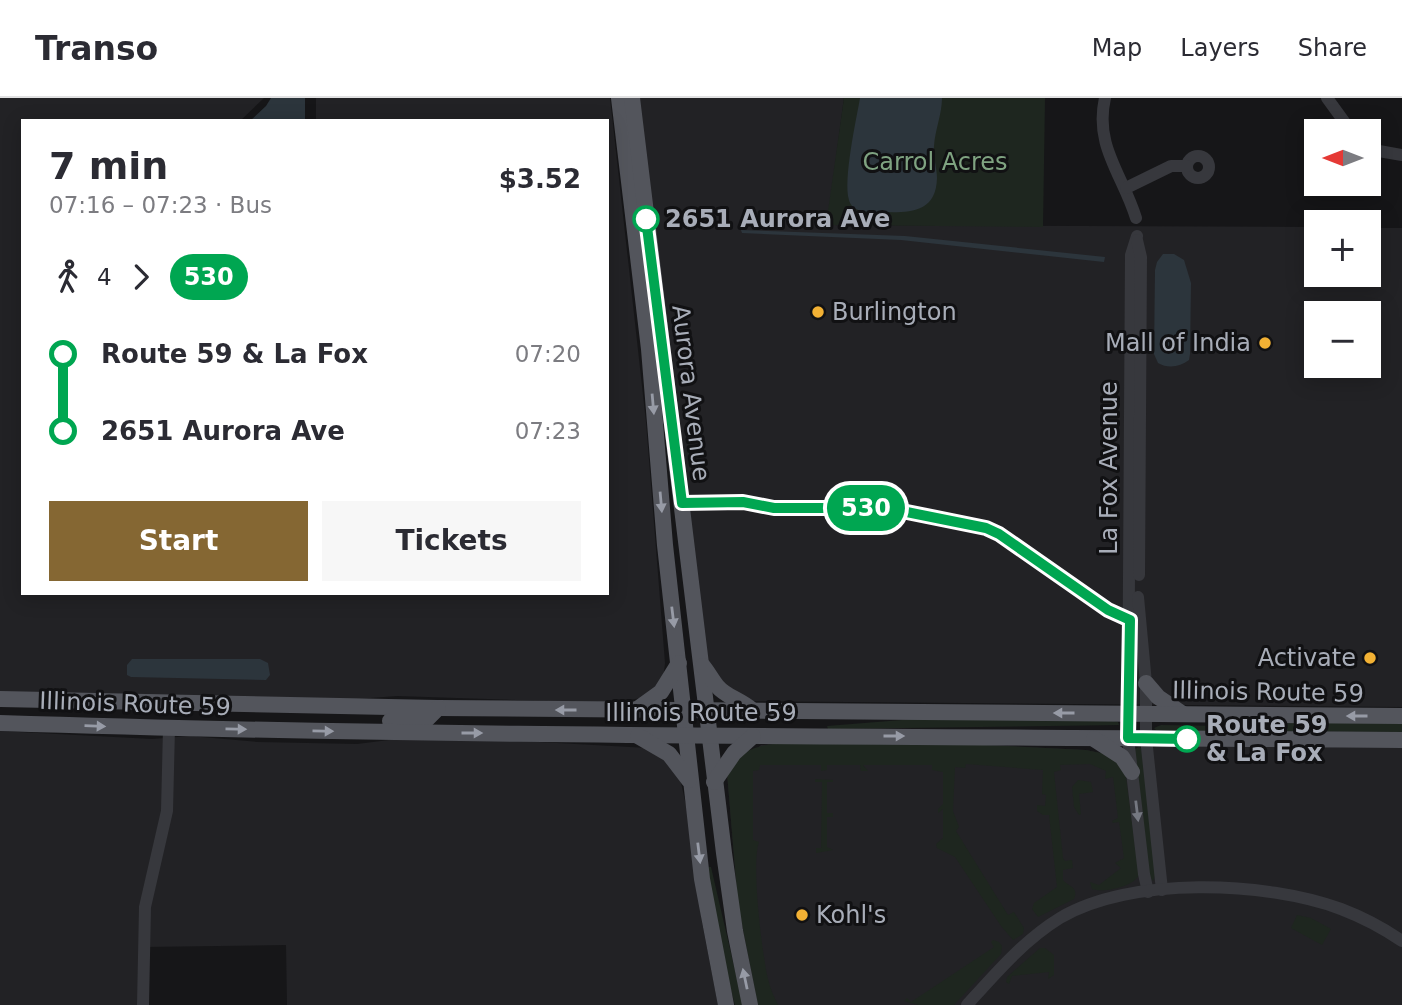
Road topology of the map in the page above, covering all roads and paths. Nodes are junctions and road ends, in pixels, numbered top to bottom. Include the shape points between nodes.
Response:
1 (619, 98) edge
2 (632, 98) edge
3 (1105, 98) edge
4 (1327, 98) edge
5 (1342, 119) edge
6 (1381, 151) edge
7 (1402, 155) edge
8 (1187, 166) dead end
9 (1126, 188) junction
10 (1136, 218) dead end
11 (679, 663) junction
12 (701, 663) junction
13 (1146, 684) junction
14 (0, 699) edge
15 (377, 707) junction
16 (438, 708) junction
17 (636, 710) junction
18 (706, 710) junction
19 (752, 710) junction
20 (683, 711) junction
21 (1128, 713) junction
22 (1146, 713) junction
23 (1183, 714) junction
24 (1402, 716) edge
25 (0, 723) edge
26 (169, 728) junction
27 (278, 730) junction
28 (369, 731) junction
29 (636, 735) junction
30 (685, 736) junction
31 (709, 736) junction
32 (753, 736) junction
33 (1091, 738) junction
34 (1128, 738) junction
35 (1146, 738) junction
36 (1402, 740) edge
37 (1132, 772) junction
38 (714, 782) junction
39 (691, 783) junction
40 (1162, 890) junction
41 (1148, 892) junction
42 (1402, 941) edge
43 (143, 1005) edge
44 (726, 1005) edge
45 (750, 1005) edge
46 (967, 1005) edge

1 -> 11 main road, Aurora Avenue
2 - 12 main road, Aurora Avenue
3 - 9 street via 1103,137
4 - 5 street
6 - 7 street
8 - 9 street via 1171,166
9 - 10 street
11 - 17 main road via 661,692
11 - 20 main road, Aurora Avenue
12 - 18 main road, Aurora Avenue
12 - 19 main road via 718,687
13 - 21 street, La Fox Avenue via 1138,610 1141,257 1137,236 1131,255
13 - 22 street, La Fox Avenue
13 - 23 main road
14 - 15 main road, Illinois Route 59
15 - 16 main road, Illinois Route 59
15 - 27 main road via 366,717 296,716
17 -> 16 main road, Illinois Route 59
16 - 28 main road via 425,721 376,721
17 - 20 main road, Illinois Route 59
18 - 19 main road, Illinois Route 59
18 - 20 main road, Illinois Route 59
18 - 31 main road, Aurora Avenue
21 -> 19 main road, Illinois Route 59
20 - 30 main road, Aurora Avenue
21 - 22 main road, Illinois Route 59
21 - 34 street, La Fox Avenue
22 - 23 main road, Illinois Route 59
22 - 35 street, La Fox Avenue
24 -> 23 main road, Illinois Route 59
25 -> 26 main road, Illinois Route 59
26 -> 27 main road, Illinois Route 59
26 - 43 street via 167,811 145,907
27 -> 28 main road, Illinois Route 59
28 -> 29 main road, Illinois Route 59
29 - 30 main road, Illinois Route 59
29 - 39 main road via 670,754
30 - 31 main road, Illinois Route 59
30 - 39 main road, Aurora Avenue
31 - 32 main road, Illinois Route 59
31 - 38 main road, Aurora Avenue
32 -> 33 main road, Illinois Route 59
32 - 38 main road
33 - 34 main road, Illinois Route 59
33 - 37 main road via 1122,757
34 - 35 main road, Illinois Route 59
34 - 37 street, La Fox Avenue
35 - 36 main road, Illinois Route 59
35 - 40 street, La Fox Avenue
37 -> 41 street, La Fox Avenue
45 -> 38 main road, Aurora Avenue
39 -> 44 main road, Aurora Avenue via 706,911
40 - 41 street
40 - 42 street via 1235,889 1307,899 1355,915
41 - 46 street via 1089,904 1062,918 1030,941

